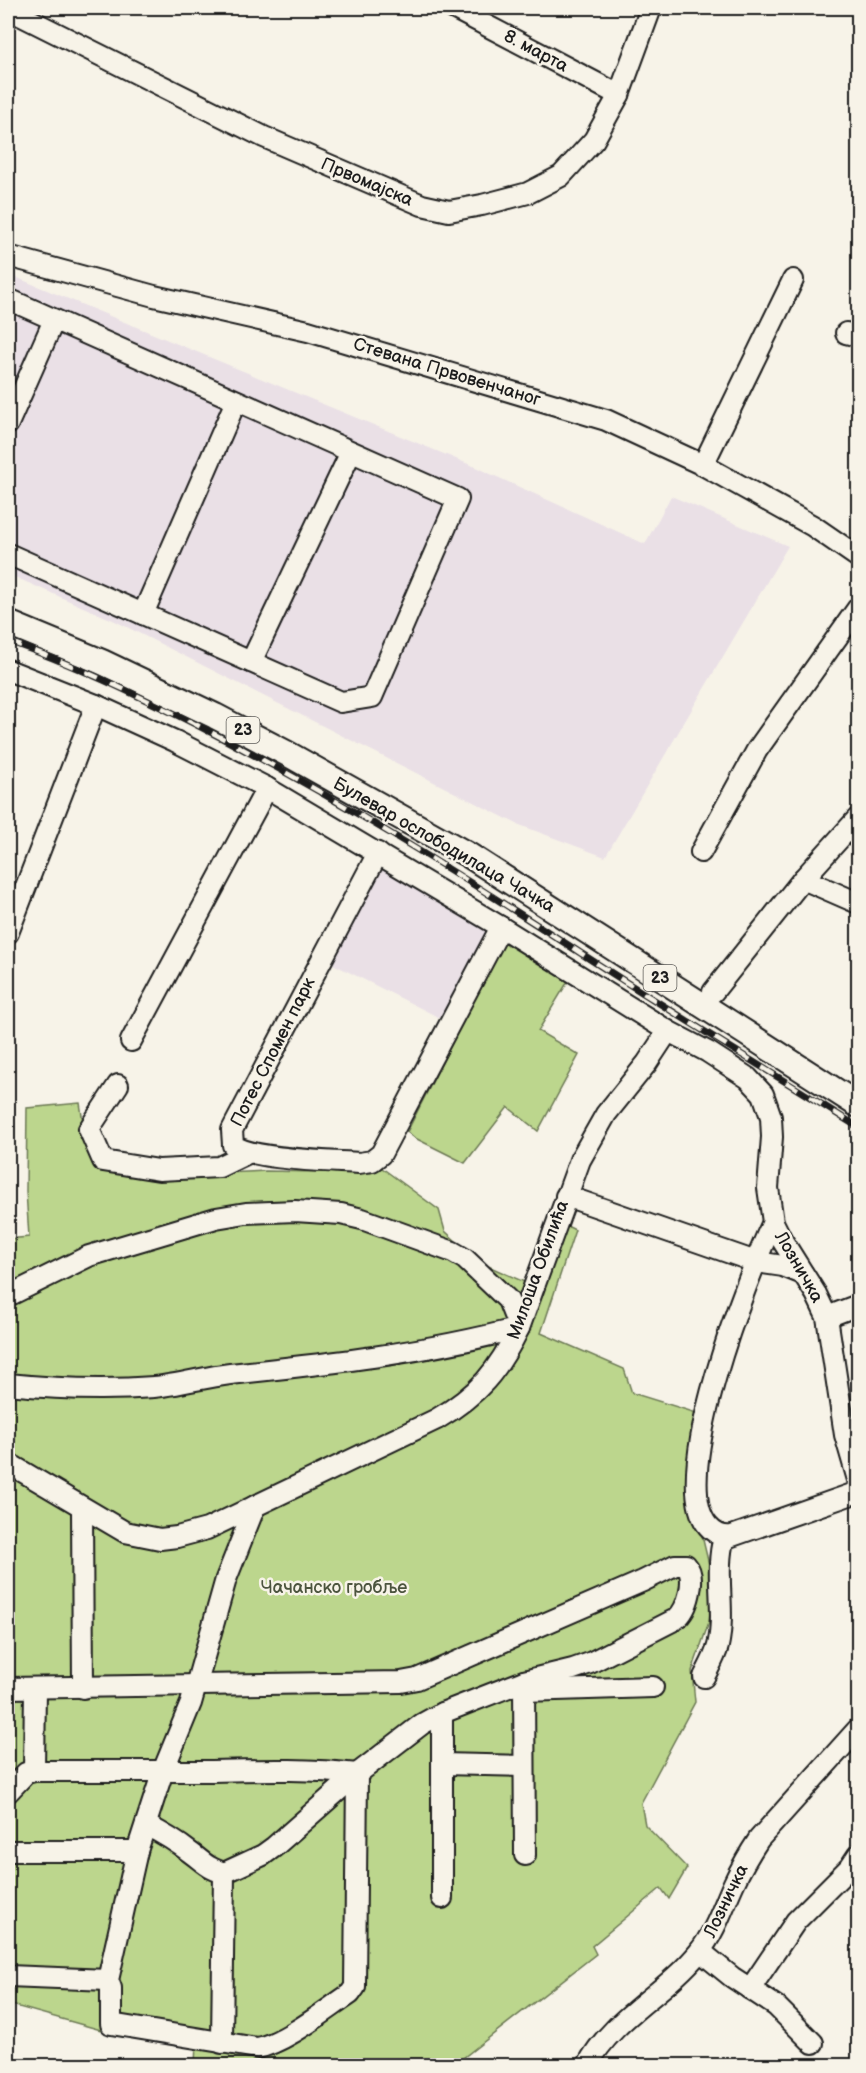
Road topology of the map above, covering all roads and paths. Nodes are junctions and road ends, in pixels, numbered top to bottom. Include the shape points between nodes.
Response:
1 (453, 8) edge
2 (651, 8) edge
3 (8, 9) edge
4 (619, 95) junction
5 (8, 256) edge
6 (793, 280) dead end
7 (8, 299) edge
8 (54, 320) junction
9 (236, 401) junction
10 (8, 424) edge
11 (351, 452) junction
12 (704, 465) junction
13 (8, 554) edge
14 (858, 557) edge
15 (858, 608) edge
16 (143, 614) junction
17 (8, 622) edge
18 (251, 662) junction
19 (8, 670) edge
20 (96, 705) junction
21 (267, 788) junction
22 (858, 818) edge
23 (701, 852) dead end
24 (378, 853) junction
25 (803, 879) junction
26 (858, 903) edge
27 (501, 927) junction
28 (8, 933) edge
29 (713, 992) dead end
30 (668, 1031) junction
31 (131, 1041) dead end
32 (118, 1085) dead end
33 (856, 1099) edge
34 (248, 1153) junction
35 (566, 1196) junction
36 (773, 1222) junction
37 (756, 1262) junction
38 (803, 1274) junction
39 (8, 1296) edge
40 (858, 1305) edge
41 (826, 1317) junction
42 (519, 1328) junction
43 (8, 1384) edge
44 (8, 1463) edge
45 (858, 1480) edge
46 (858, 1492) edge
47 (255, 1506) junction
48 (82, 1508) junction
49 (724, 1537) junction
50 (704, 1677) dead end
51 (194, 1686) junction
52 (524, 1686) junction
53 (653, 1687) dead end
54 (8, 1688) edge
55 (35, 1688) junction
56 (83, 1688) junction
57 (442, 1713) junction
58 (858, 1729) edge
59 (442, 1764) junction
60 (524, 1766) junction
61 (163, 1771) junction
62 (34, 1772) junction
63 (357, 1774) junction
64 (8, 1792) edge
65 (146, 1825) junction
66 (8, 1851) edge
67 (137, 1851) junction
68 (525, 1855) dead end
69 (856, 1866) edge
70 (224, 1873) junction
71 (442, 1898) dead end
72 (700, 1951) junction
73 (8, 1976) edge
74 (108, 1980) junction
75 (750, 1989) junction
76 (222, 2043) junction
77 (813, 2043) dead end
78 (587, 2066) edge

1 - 4 street, 8. марта
2 - 4 street, Првомајска
3 - 4 street, Првомајска via 264,137 412,201 449,211 528,193 561,176 594,140
5 - 12 street, Стевана Првовенчаног via 388,354 606,420
6 - 12 street
7 - 8 street
8 - 9 street
8 - 10 street
9 - 11 street
9 - 16 street
11 - 18 street
11 - 18 street via 458,499 372,697 341,702
12 - 14 street, Стевана Првовенчаног via 813,526
13 - 16 street
15 - 23 street via 757,750
16 - 18 street
17 - 33 main road, Булевар ослободилаца Чачка / 23 via 215,716 470,856
19 - 20 street
20 - 21 street
20 - 28 street
21 - 24 street
21 - 31 street
22 - 25 street
24 - 27 street
24 - 34 street, Потес Спомен парк via 232,1130 233,1145
25 - 26 street
25 - 29 street
27 - 30 street
27 - 34 street, Потес Спомен парк via 381,1154 372,1161 359,1163
30 - 35 street, Милоша Обилића via 606,1114
30 - 36 street, Лозничка via 738,1071 762,1094 772,1125 768,1188
32 - 34 street via 89,1129 103,1161 159,1170 219,1167
35 - 37 street
35 - 42 street, Милоша Обилића
36 - 37 street
36 - 38 street, Лозничка
37 - 38 street
37 - 49 street via 715,1382 698,1453 702,1517
38 - 41 street, Лозничка
39 - 42 street via 89,1256 121,1246 216,1218 295,1211 362,1219 453,1252 508,1300
40 - 41 street
41 - 45 street, Лозничка via 845,1435
42 - 43 street via 435,1348 155,1387 63,1390
42 - 47 street, Милоша Обилића via 493,1374 458,1407
44 - 48 street
46 - 49 street
47 - 48 street, Милоша Обилића via 207,1529 160,1539 125,1532
47 - 51 street via 226,1579
48 - 56 street
49 - 50 street via 719,1552 721,1626 717,1648
51 - 52 street via 417,1679 675,1565 686,1565 689,1569 688,1601 682,1615 590,1663 539,1676
51 - 56 street
51 - 61 street via 191,1703
52 - 53 street
52 - 57 street
52 - 60 street
54 - 55 street
55 - 56 street
55 - 62 street
57 - 59 street
57 - 63 street via 407,1734
58 - 72 street, Лозничка via 759,1839
59 - 60 street
59 - 71 street
60 - 68 street
61 - 62 street
61 - 63 street
61 - 65 street
62 - 64 street via 26,1773
63 - 70 street via 274,1847
63 - 76 street via 355,1987 350,1994 266,2047
65 - 67 street
65 - 70 street via 193,1854 206,1867
66 - 67 street
67 - 74 street
69 - 75 street via 796,1921
70 - 76 street
72 - 75 street
72 - 78 street, Лозничка via 615,2027
73 - 74 street
74 - 76 street via 111,2024
75 - 77 street via 776,2006

